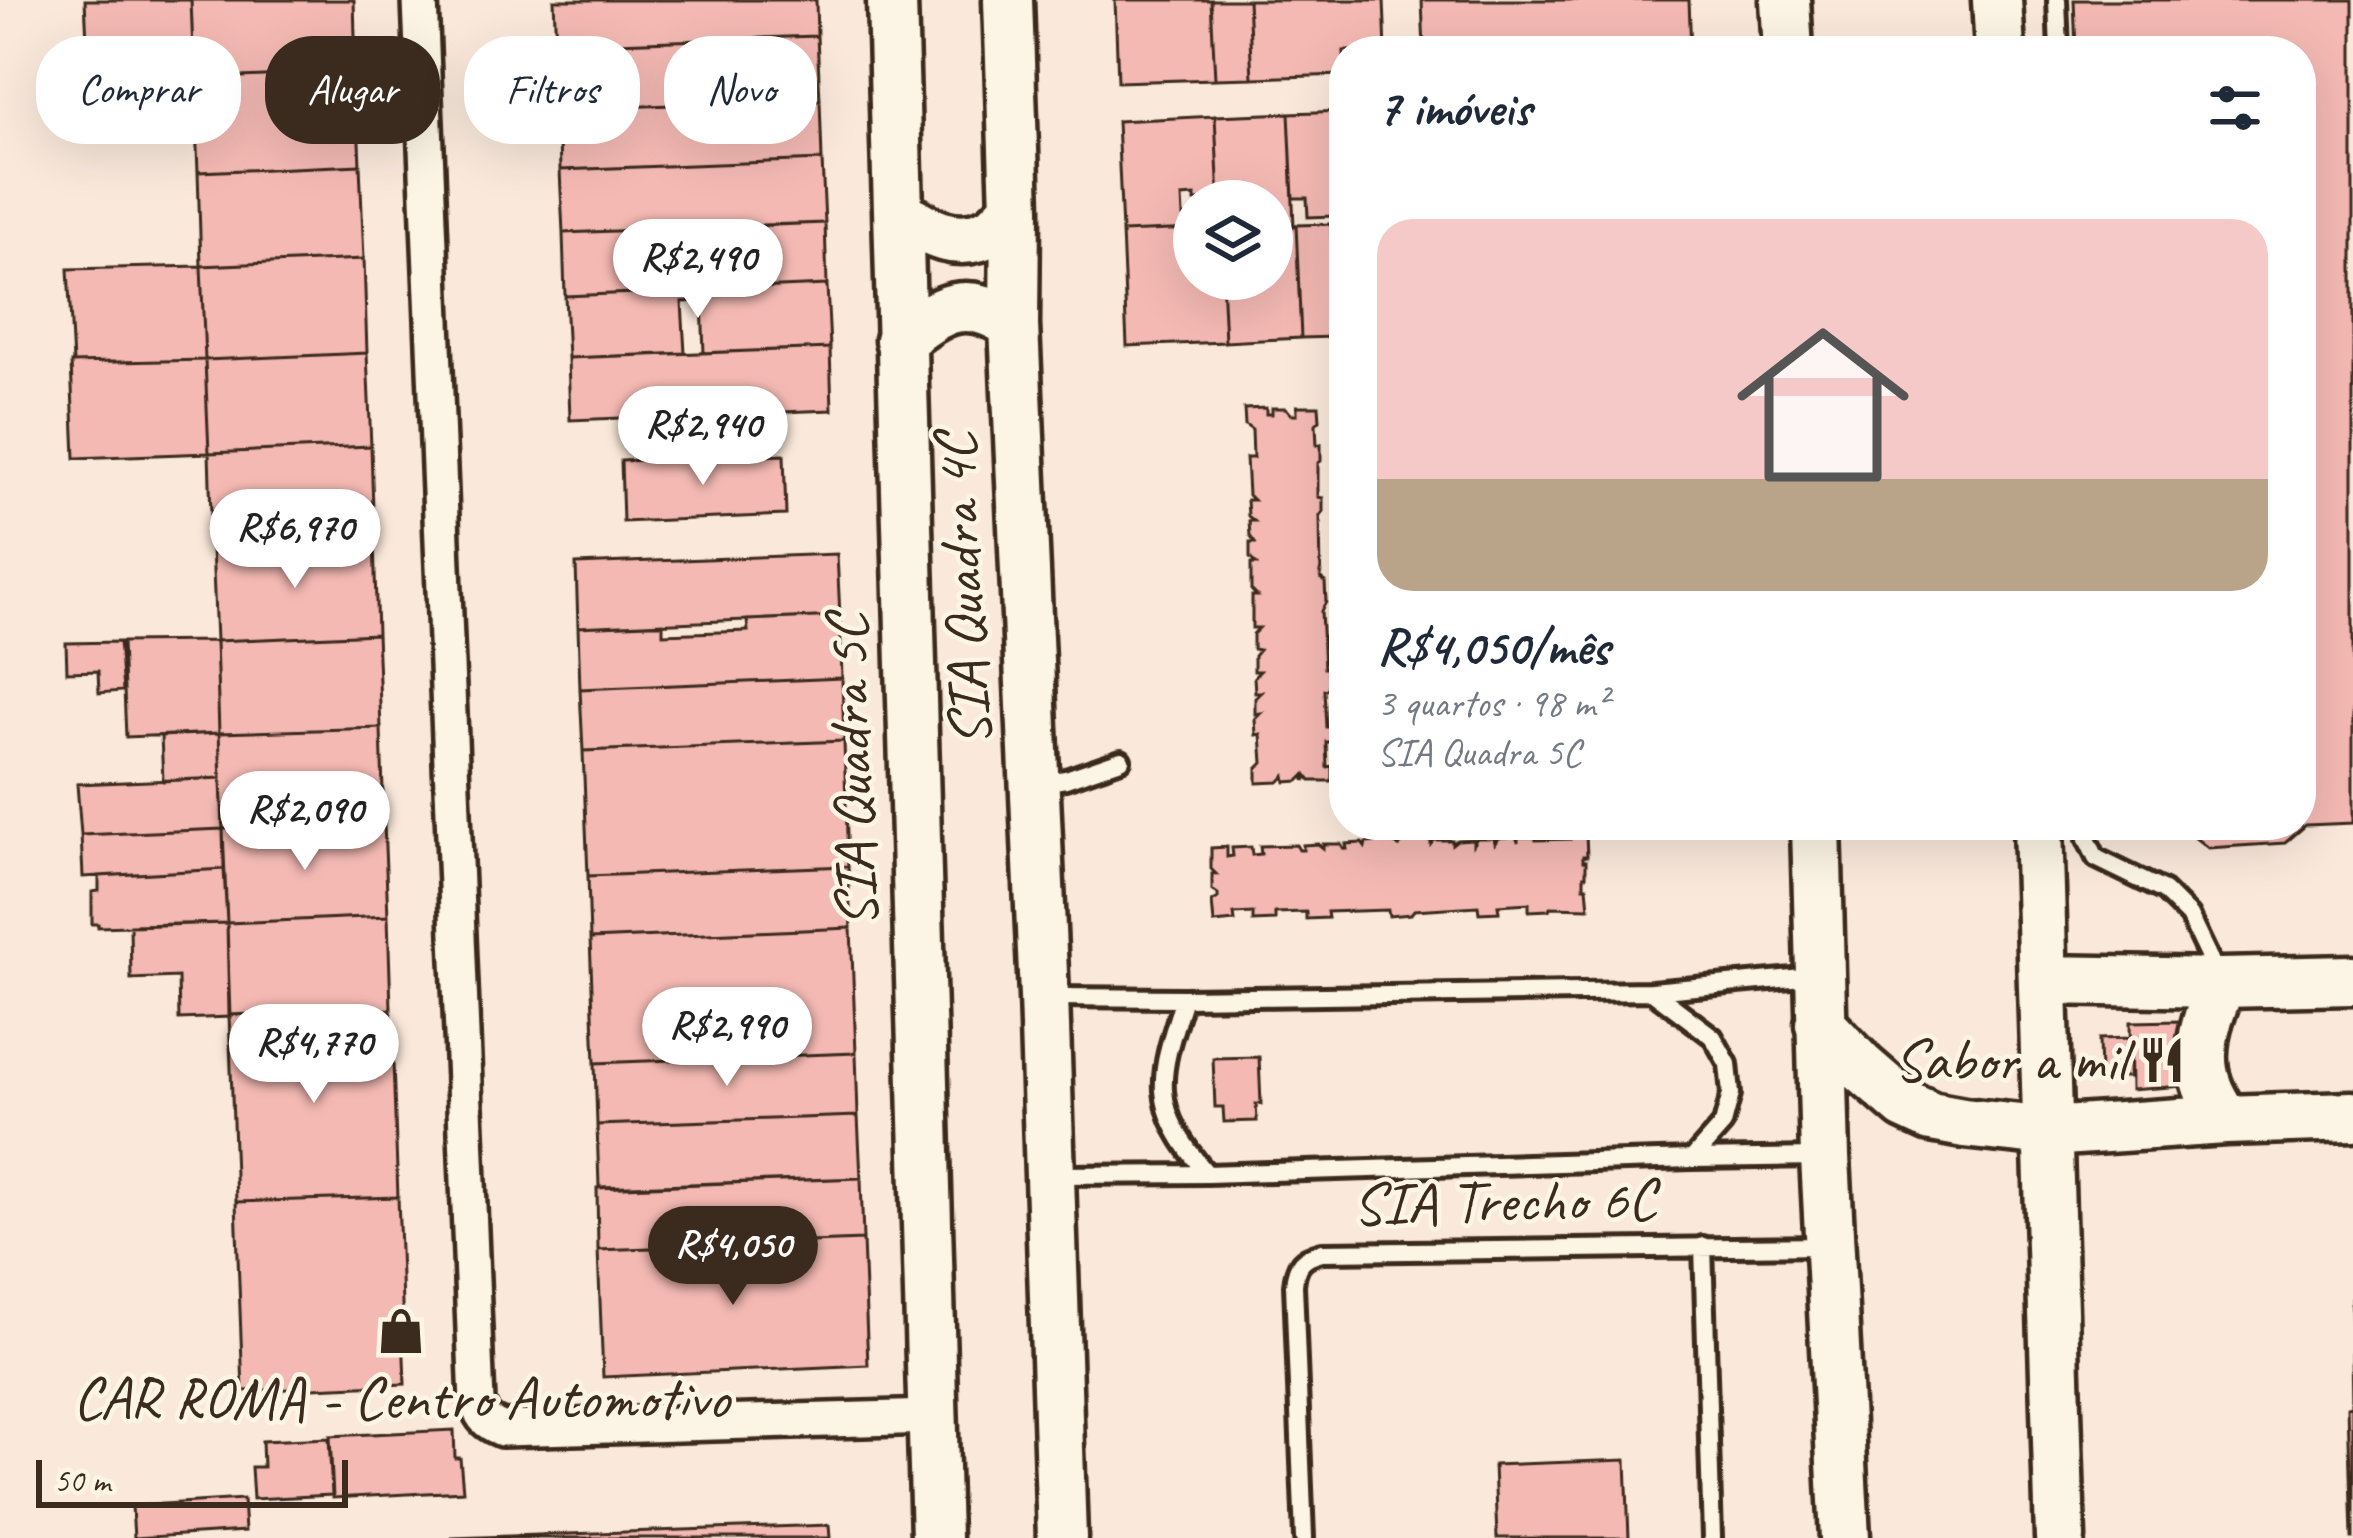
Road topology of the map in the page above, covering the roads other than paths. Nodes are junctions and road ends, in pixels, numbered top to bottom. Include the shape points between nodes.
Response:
1 (421, 0) edge
2 (892, 0) edge
3 (1008, 0) edge
4 (1785, 0) edge
5 (1997, 0) edge
6 (2057, 0) edge
7 (1786, 36) edge
8 (1999, 36) edge
9 (2058, 36) edge
10 (1015, 209) junction
11 (900, 213) junction
12 (1014, 325) junction
13 (900, 340) junction
14 (1120, 760) dead end
15 (1034, 784) junction
16 (1816, 840) edge
17 (2039, 840) edge
18 (2087, 840) edge
19 (1821, 975) junction
20 (2044, 980) junction
21 (2353, 980) edge
22 (2221, 983) junction
23 (1652, 991) junction
24 (1044, 997) junction
25 (1184, 998) junction
26 (1820, 1024) junction
27 (2353, 1116) edge
28 (2225, 1120) junction
29 (2048, 1132) junction
30 (1825, 1157) junction
31 (1692, 1159) junction
32 (1207, 1174) junction
33 (1048, 1175) junction
34 (1703, 1246) junction
35 (1829, 1246) junction
36 (934, 1417) junction
37 (936, 1538) edge
38 (1062, 1538) edge
39 (1304, 1538) edge
40 (1712, 1538) edge
41 (1845, 1538) edge
42 (2060, 1538) edge

1 - 36 street via 480,1414 502,1429
2 - 11 street, SIA Quadra 5C
3 - 10 street, SIA Quadra 4C
4 - 7 street
5 - 8 street
6 - 9 lane
10 - 11 street via 993,230 961,239 928,233
10 - 12 street, SIA Quadra 4C
11 - 13 street, SIA Quadra 5C
12 - 13 street via 991,310 954,307
12 - 15 street, SIA Quadra 4C
13 - 36 street, SIA Quadra 5C
14 - 15 lane
15 - 24 street, SIA Quadra 4C
16 - 19 street
17 - 20 street
18 - 22 lane via 2096,858 2164,892 2189,916
19 - 23 lane
19 - 26 street
20 - 22 street
20 - 29 street
21 - 22 street
22 - 28 street via 2202,1054 2206,1086
23 - 25 lane
23 - 31 lane via 1713,1037 1728,1064 1723,1124
24 - 25 lane
24 - 33 street, SIA Quadra 4C
25 - 32 lane via 1162,1084 1168,1118
26 - 29 street via 1904,1105 1931,1117
26 - 30 street
27 - 28 street
28 - 29 street
29 - 42 street
30 - 31 lane
30 - 35 street
31 - 32 lane
32 - 33 lane
33 - 38 street, SIA Quadra 4C
34 - 35 lane, SIA Trecho 6C
34 - 39 lane, SIA Trecho 6C via 1306,1256 1294,1285
34 - 40 lane, SIA Trecho 6C
35 - 41 street
36 - 37 street, SIA Quadra 5C

